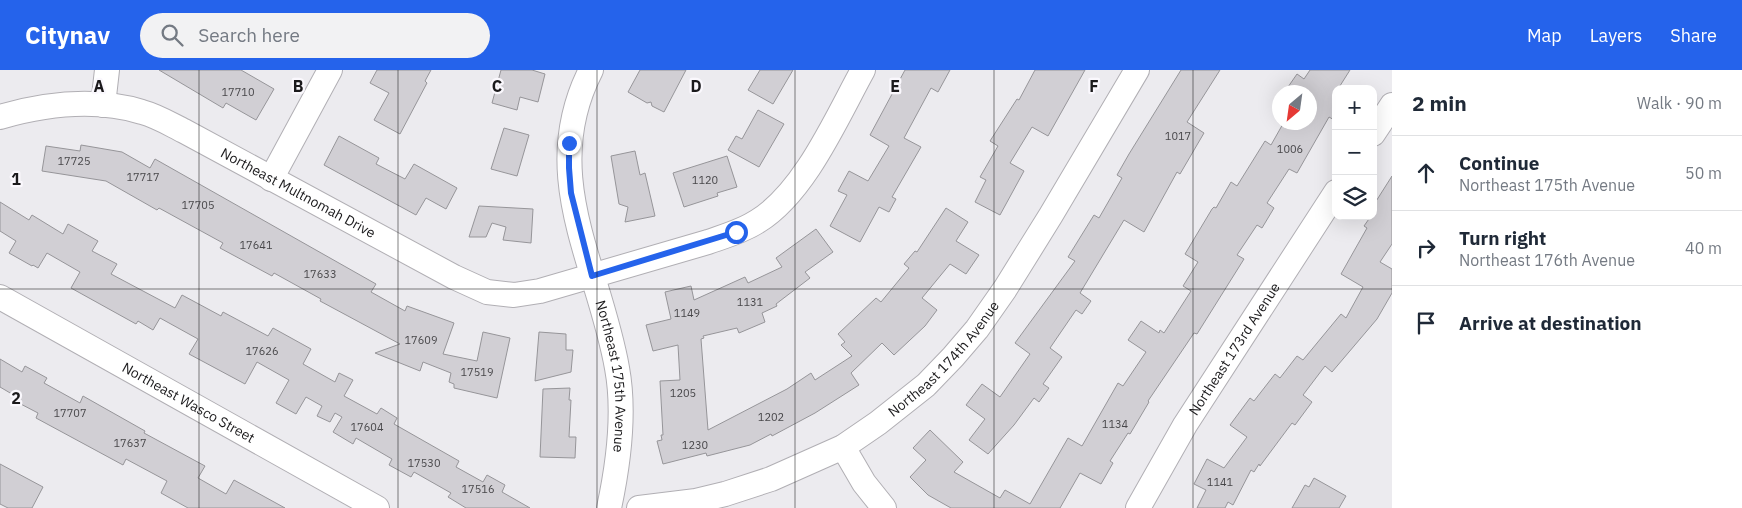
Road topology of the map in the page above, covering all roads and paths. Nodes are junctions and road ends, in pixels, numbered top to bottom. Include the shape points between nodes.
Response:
1 (107, 70) edge
2 (330, 70) edge
3 (591, 70) edge
4 (863, 70) edge
5 (1136, 70) edge
6 (103, 105) junction
7 (1392, 105) edge
8 (0, 117) edge
9 (1376, 130) edge
10 (270, 179) junction
11 (1332, 198) edge
12 (592, 276) junction
13 (0, 298) edge
14 (842, 447) junction
15 (377, 508) edge
16 (609, 508) edge
17 (639, 508) edge
18 (884, 508) edge
19 (1138, 508) edge

1 - 6 street
2 - 10 street
3 - 12 street, Northeast 175th Avenue via 573,119 569,168 576,218
4 - 12 street via 797,184 759,221 708,242
5 - 14 street, Northeast 174th Avenue via 1046,223 977,329 926,385
6 - 8 street, Northeast Multnomah Drive via 46,106
6 - 10 street, Northeast Multnomah Drive via 141,111 155,117
7 - 9 street
10 - 12 street, Northeast Multnomah Drive via 487,292 514,295
11 - 19 street, Northeast 173rd Avenue via 1185,425
12 - 16 street, Northeast 175th Avenue via 612,343 619,386 615,480
13 - 15 street, Northeast Wasco Street
14 - 17 street, Northeast 174th Avenue via 771,479 725,494
14 - 18 street

